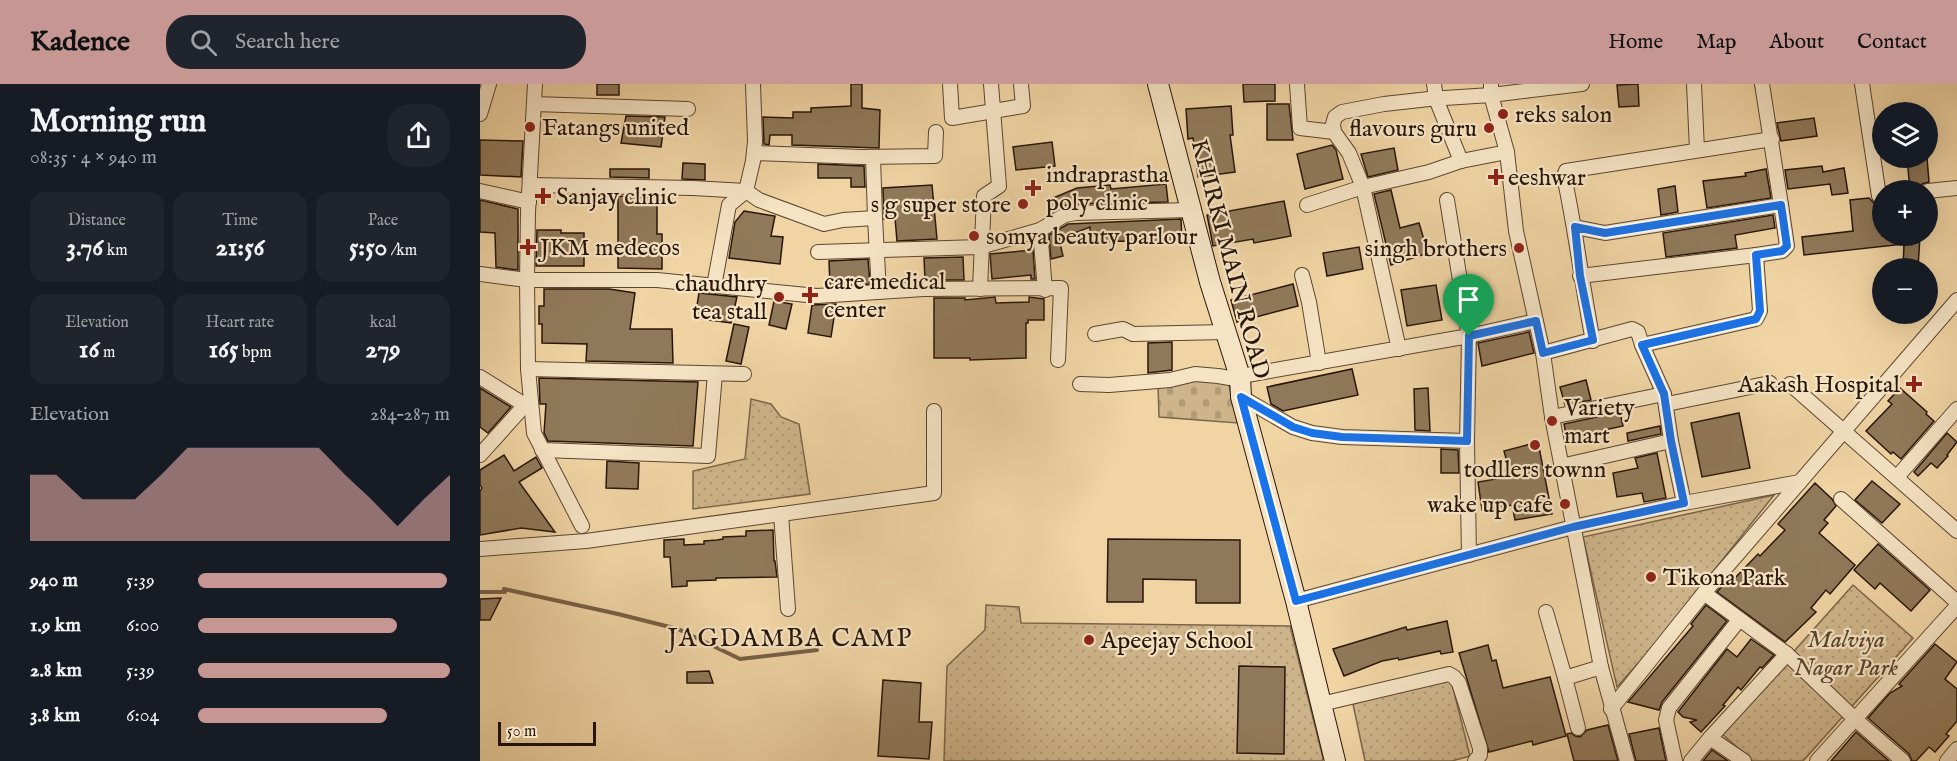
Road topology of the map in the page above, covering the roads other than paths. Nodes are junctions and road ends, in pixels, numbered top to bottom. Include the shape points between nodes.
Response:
1 (489, 84) edge
2 (535, 84) edge
3 (753, 84) edge
4 (950, 84) edge
5 (991, 84) edge
6 (1021, 84) edge
7 (1158, 84) edge
8 (1297, 84) edge
9 (1434, 84) edge
10 (1582, 84) edge
11 (1694, 84) edge
12 (1762, 84) edge
13 (1862, 84) edge
14 (1491, 90) edge
15 (1436, 99) junction
16 (534, 104) junction
17 (688, 110) dead end
18 (994, 111) junction
19 (480, 114) edge
20 (936, 132) dead end
21 (1334, 132) junction
22 (1772, 139) junction
23 (1697, 150) junction
24 (1507, 152) junction
25 (754, 153) junction
26 (873, 157) junction
27 (1461, 161) junction
28 (1877, 180) edge
29 (531, 185) junction
30 (1363, 187) junction
31 (1957, 188) edge
32 (1938, 190) edge
33 (480, 191) edge
34 (746, 191) junction
35 (1447, 200) dead end
36 (529, 202) junction
37 (1307, 205) dead end
38 (1781, 205) junction
39 (1190, 210) junction
40 (875, 218) junction
41 (1575, 227) junction
42 (1040, 230) junction
43 (980, 247) junction
44 (876, 250) junction
45 (818, 252) dead end
46 (1756, 255) junction
47 (480, 274) edge
48 (1302, 275) dead end
49 (1580, 276) junction
50 (527, 280) junction
51 (714, 286) junction
52 (980, 289) junction
53 (1045, 290) junction
54 (879, 292) junction
55 (1957, 300) edge
56 (1536, 321) junction
57 (1225, 332) junction
58 (1095, 334) dead end
59 (1469, 336) junction
60 (1593, 340) junction
61 (1642, 345) junction
62 (1399, 349) junction
63 (1543, 353) junction
64 (1058, 360) dead end
65 (1319, 363) junction
66 (528, 369) junction
67 (715, 374) junction
68 (744, 374) dead end
69 (480, 377) edge
70 (1240, 377) junction
71 (1770, 383) dead end
72 (1080, 384) dead end
73 (1790, 384) dead end
74 (1241, 397) junction
75 (1666, 399) junction
76 (528, 402) junction
77 (1957, 409) edge
78 (934, 411) dead end
79 (1552, 417) junction
80 (1846, 431) junction
81 (1467, 441) junction
82 (1671, 441) junction
83 (542, 450) junction
84 (480, 455) edge
85 (1561, 466) junction
86 (1897, 477) junction
87 (1800, 482) junction
88 (1840, 499) dead end
89 (1684, 503) junction
90 (782, 514) junction
91 (582, 526) dead end
92 (1573, 527) junction
93 (1957, 531) edge
94 (480, 549) edge
95 (1469, 555) junction
96 (1704, 593) junction
97 (1296, 601) junction
98 (1957, 604) edge
99 (788, 609) dead end
100 (1546, 612) dead end
101 (1739, 620) junction
102 (1787, 654) junction
103 (1601, 667) junction
104 (1565, 678) junction
105 (1321, 704) junction
106 (1611, 709) junction
107 (1855, 719) junction
108 (1578, 728) dead end
109 (1710, 738) junction
110 (1957, 749) edge
111 (1335, 761) edge
112 (1476, 761) edge
113 (1627, 761) edge
114 (1675, 761) edge
115 (1691, 761) edge
116 (1744, 761) edge
117 (1817, 761) edge
118 (1903, 761) edge
119 (1947, 761) edge

1 - 19 street
2 - 16 street
3 - 25 street
4 - 18 street via 952,118
5 - 18 street
6 - 18 street via 1023,106
7 - 39 street, KHIRKI MAIN ROAD
8 - 21 street via 1300,128
9 - 15 street
10 - 14 street
11 - 23 street
12 - 22 street
13 - 28 street
14 - 15 street
14 - 24 street
15 - 21 street via 1342,112 1335,117
15 - 27 street
16 - 17 street
16 - 29 street
18 - 43 street via 999,186 984,196
20 - 26 street via 935,156
21 - 30 street via 1349,153
22 - 23 street
22 - 38 street
23 - 41 street via 1568,170 1564,176
24 - 27 street
24 - 56 street via 1516,231
25 - 26 street
25 - 34 street
26 - 40 street
27 - 30 street
29 - 34 street
29 - 36 street
30 - 37 street
30 - 62 street
31 - 32 street
33 - 36 street
34 - 40 street via 759,200 824,224
34 - 51 street via 729,205
35 - 59 street
36 - 50 street
38 - 41 street via 1605,233
38 - 46 street via 1787,246 1782,251
39 - 42 street via 1085,211 1065,215
39 - 57 street, KHIRKI MAIN ROAD
40 - 44 street
41 - 49 street
42 - 43 street
42 - 53 street
43 - 44 street
43 - 52 street
44 - 45 street
44 - 54 street
46 - 49 street
46 - 61 street via 1760,311 1756,319
47 - 50 street
48 - 65 street
49 - 60 street
50 - 51 street via 657,280
50 - 66 street
51 - 54 street via 817,296
52 - 53 street
52 - 54 street
53 - 64 street via 1061,288
55 - 80 street
56 - 59 street
56 - 63 street
57 - 58 street via 1133,334 1123,329
57 - 70 street, KHIRKI MAIN ROAD
59 - 62 street
59 - 81 street
60 - 61 street via 1632,329 1638,332
60 - 63 street
61 - 75 street
62 - 65 street
63 - 79 street
65 - 70 street
66 - 67 street
66 - 76 street
67 - 68 street
67 - 83 street via 708,456
69 - 76 street
70 - 72 street via 1195,374 1170,380
70 - 74 street, KHIRKI MAIN ROAD
71 - 75 street
73 - 80 street
74 - 81 street via 1293,427 1312,433
74 - 97 street, KHIRKI MAIN ROAD
75 - 79 street
75 - 82 street
76 - 83 street
76 - 84 street
77 - 86 street
78 - 90 street via 934,493
79 - 85 street
80 - 86 street
80 - 87 street
81 - 95 street
82 - 85 street
82 - 89 street
83 - 91 street
85 - 92 street
86 - 93 street
87 - 89 street
87 - 96 street
88 - 98 street
89 - 92 street
90 - 94 street via 586,541
90 - 99 street
92 - 95 street
92 - 103 street
95 - 97 street
96 - 101 street
96 - 106 street
97 - 105 street, KHIRKI MAIN ROAD
98 - 107 street
100 - 104 street
101 - 102 street
101 - 114 street via 1669,708 1665,720
102 - 107 street
102 - 109 street
103 - 104 street
103 - 106 street
104 - 108 street
105 - 111 street, KHIRKI MAIN ROAD
105 - 112 street via 1449,674 1459,682 1480,748
106 - 113 street
107 - 117 street
107 - 118 street
109 - 115 street
109 - 116 street
110 - 119 street

